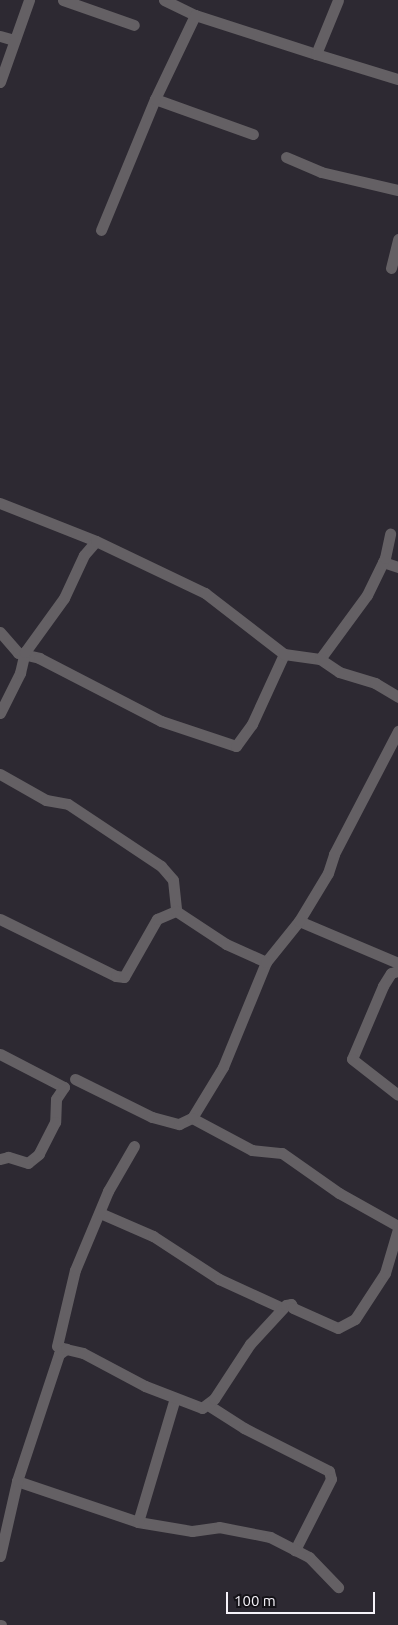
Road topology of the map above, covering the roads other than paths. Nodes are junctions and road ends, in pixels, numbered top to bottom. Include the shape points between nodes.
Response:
1 (29, 0) edge
2 (63, 0) edge
3 (164, 0) edge
4 (338, 0) edge
5 (195, 15) junction
6 (134, 25) dead end
7 (0, 36) edge
8 (14, 40) junction
9 (316, 54) junction
10 (398, 79) edge
11 (0, 82) edge
12 (155, 99) junction
13 (253, 134) dead end
14 (286, 157) dead end
15 (398, 190) edge
16 (101, 230) dead end
17 (398, 239) edge
18 (391, 268) dead end
19 (0, 503) edge
20 (390, 534) dead end
21 (96, 541) junction
22 (383, 562) junction
23 (398, 567) edge
24 (0, 632) edge
25 (24, 654) junction
26 (284, 654) junction
27 (320, 659) junction
28 (398, 697) edge
29 (0, 713) edge
30 (398, 731) edge
31 (0, 774) edge
32 (176, 911) junction
33 (0, 919) edge
34 (299, 921) junction
35 (266, 962) junction
36 (398, 964) edge
37 (398, 970) edge
38 (0, 1054) edge
39 (398, 1095) edge
40 (56, 1099) junction
41 (192, 1118) junction
42 (134, 1146) dead end
43 (0, 1160) edge
44 (100, 1213) junction
45 (398, 1228) edge
46 (282, 1308) junction
47 (66, 1349) junction
48 (175, 1398) junction
49 (208, 1405) junction
50 (17, 1481) junction
51 (138, 1522) junction
52 (295, 1550) junction
53 (0, 1556) edge
54 (338, 1588) dead end

1 - 8 street
2 - 6 street
3 - 5 street
4 - 9 street
5 - 9 street
5 - 12 street
7 - 8 street
8 - 11 street
9 - 10 street
12 - 13 street
12 - 16 street
14 - 15 street via 321,172
17 - 18 street
19 - 21 street
20 - 22 street
21 - 25 street via 84,555 64,598
21 - 26 street via 205,593
22 - 23 street
22 - 27 street via 367,596
24 - 25 street
25 - 26 street via 161,721 236,746 252,724
25 - 29 street
26 - 27 street
27 - 28 street via 339,672 375,683
30 - 34 street via 334,854 328,873
31 - 32 street via 41,797 68,804 161,866 173,880
32 - 33 street via 157,919 124,977 103,971
32 - 35 street via 226,944
34 - 35 street
34 - 36 street
35 - 41 street via 223,1067
37 - 39 street via 391,973 383,986 352,1059
38 - 40 street via 64,1087
40 - 41 street via 77,1086 75,1079 152,1117 179,1124
40 - 43 street via 55,1122 34,1160 24,1163 8,1157
41 - 45 street via 252,1150 282,1152 339,1193
42 - 44 street
44 - 46 street via 153,1236 218,1279
44 - 47 street via 75,1270 57,1346
45 - 46 street via 395,1249 382,1279 362,1312 349,1324 331,1326 293,1308 291,1304
46 - 49 street via 250,1344
47 - 48 street
47 - 50 street via 54,1364 37,1429
48 - 49 street via 202,1408
48 - 51 street
49 - 52 street via 244,1428 329,1470 331,1479
50 - 51 street
50 - 53 street
51 - 52 street via 192,1531 220,1527 270,1537
52 - 54 street via 309,1558

